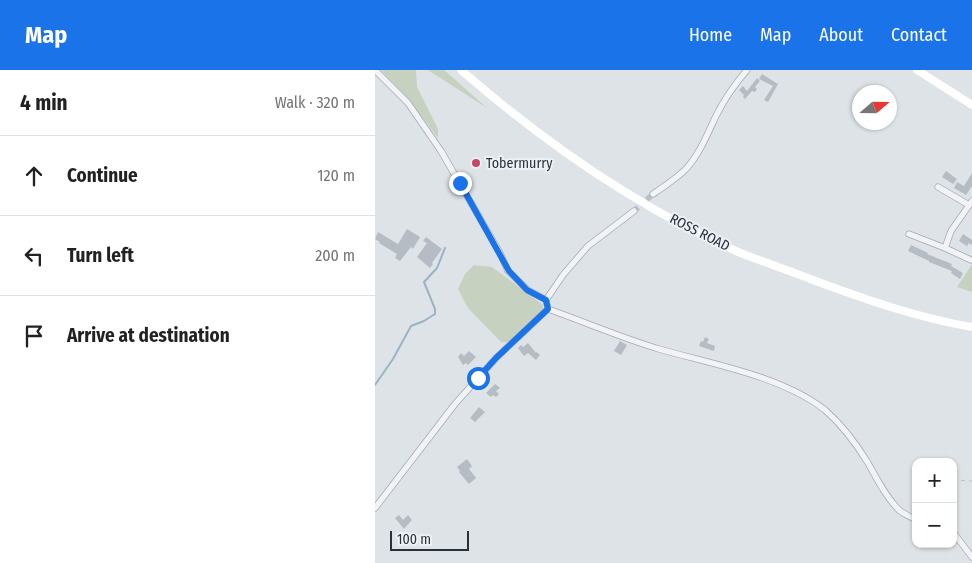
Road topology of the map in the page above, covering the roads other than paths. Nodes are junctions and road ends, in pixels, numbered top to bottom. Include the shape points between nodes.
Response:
1 (375, 70) edge
2 (461, 70) edge
3 (747, 70) edge
4 (917, 70) edge
5 (972, 105) edge
6 (938, 187) dead end
7 (653, 194) tunnel mouth
8 (971, 202) edge
9 (634, 211) tunnel mouth
10 (909, 234) dead end
11 (945, 248) junction
12 (971, 260) edge
13 (546, 300) junction
14 (548, 309) junction
15 (972, 327) edge
16 (375, 508) edge
17 (912, 518) edge
18 (957, 537) edge
19 (972, 557) edge

1 - 13 street via 408,103 441,151 509,271 527,290
2 - 15 main road, ROSS ROAD via 548,140 610,184 685,226 739,252 842,291
3 - 7 street via 716,115 703,144 687,167
4 - 5 main road
6 - 8 street
8 - 11 street via 951,231
9 - 13 street via 588,246
10 - 11 street
11 - 12 street
13 - 14 street
14 - 16 street via 496,358 460,399
14 - 17 street via 658,348 733,368 809,399 826,411 846,433 883,490 900,511
18 - 19 street

